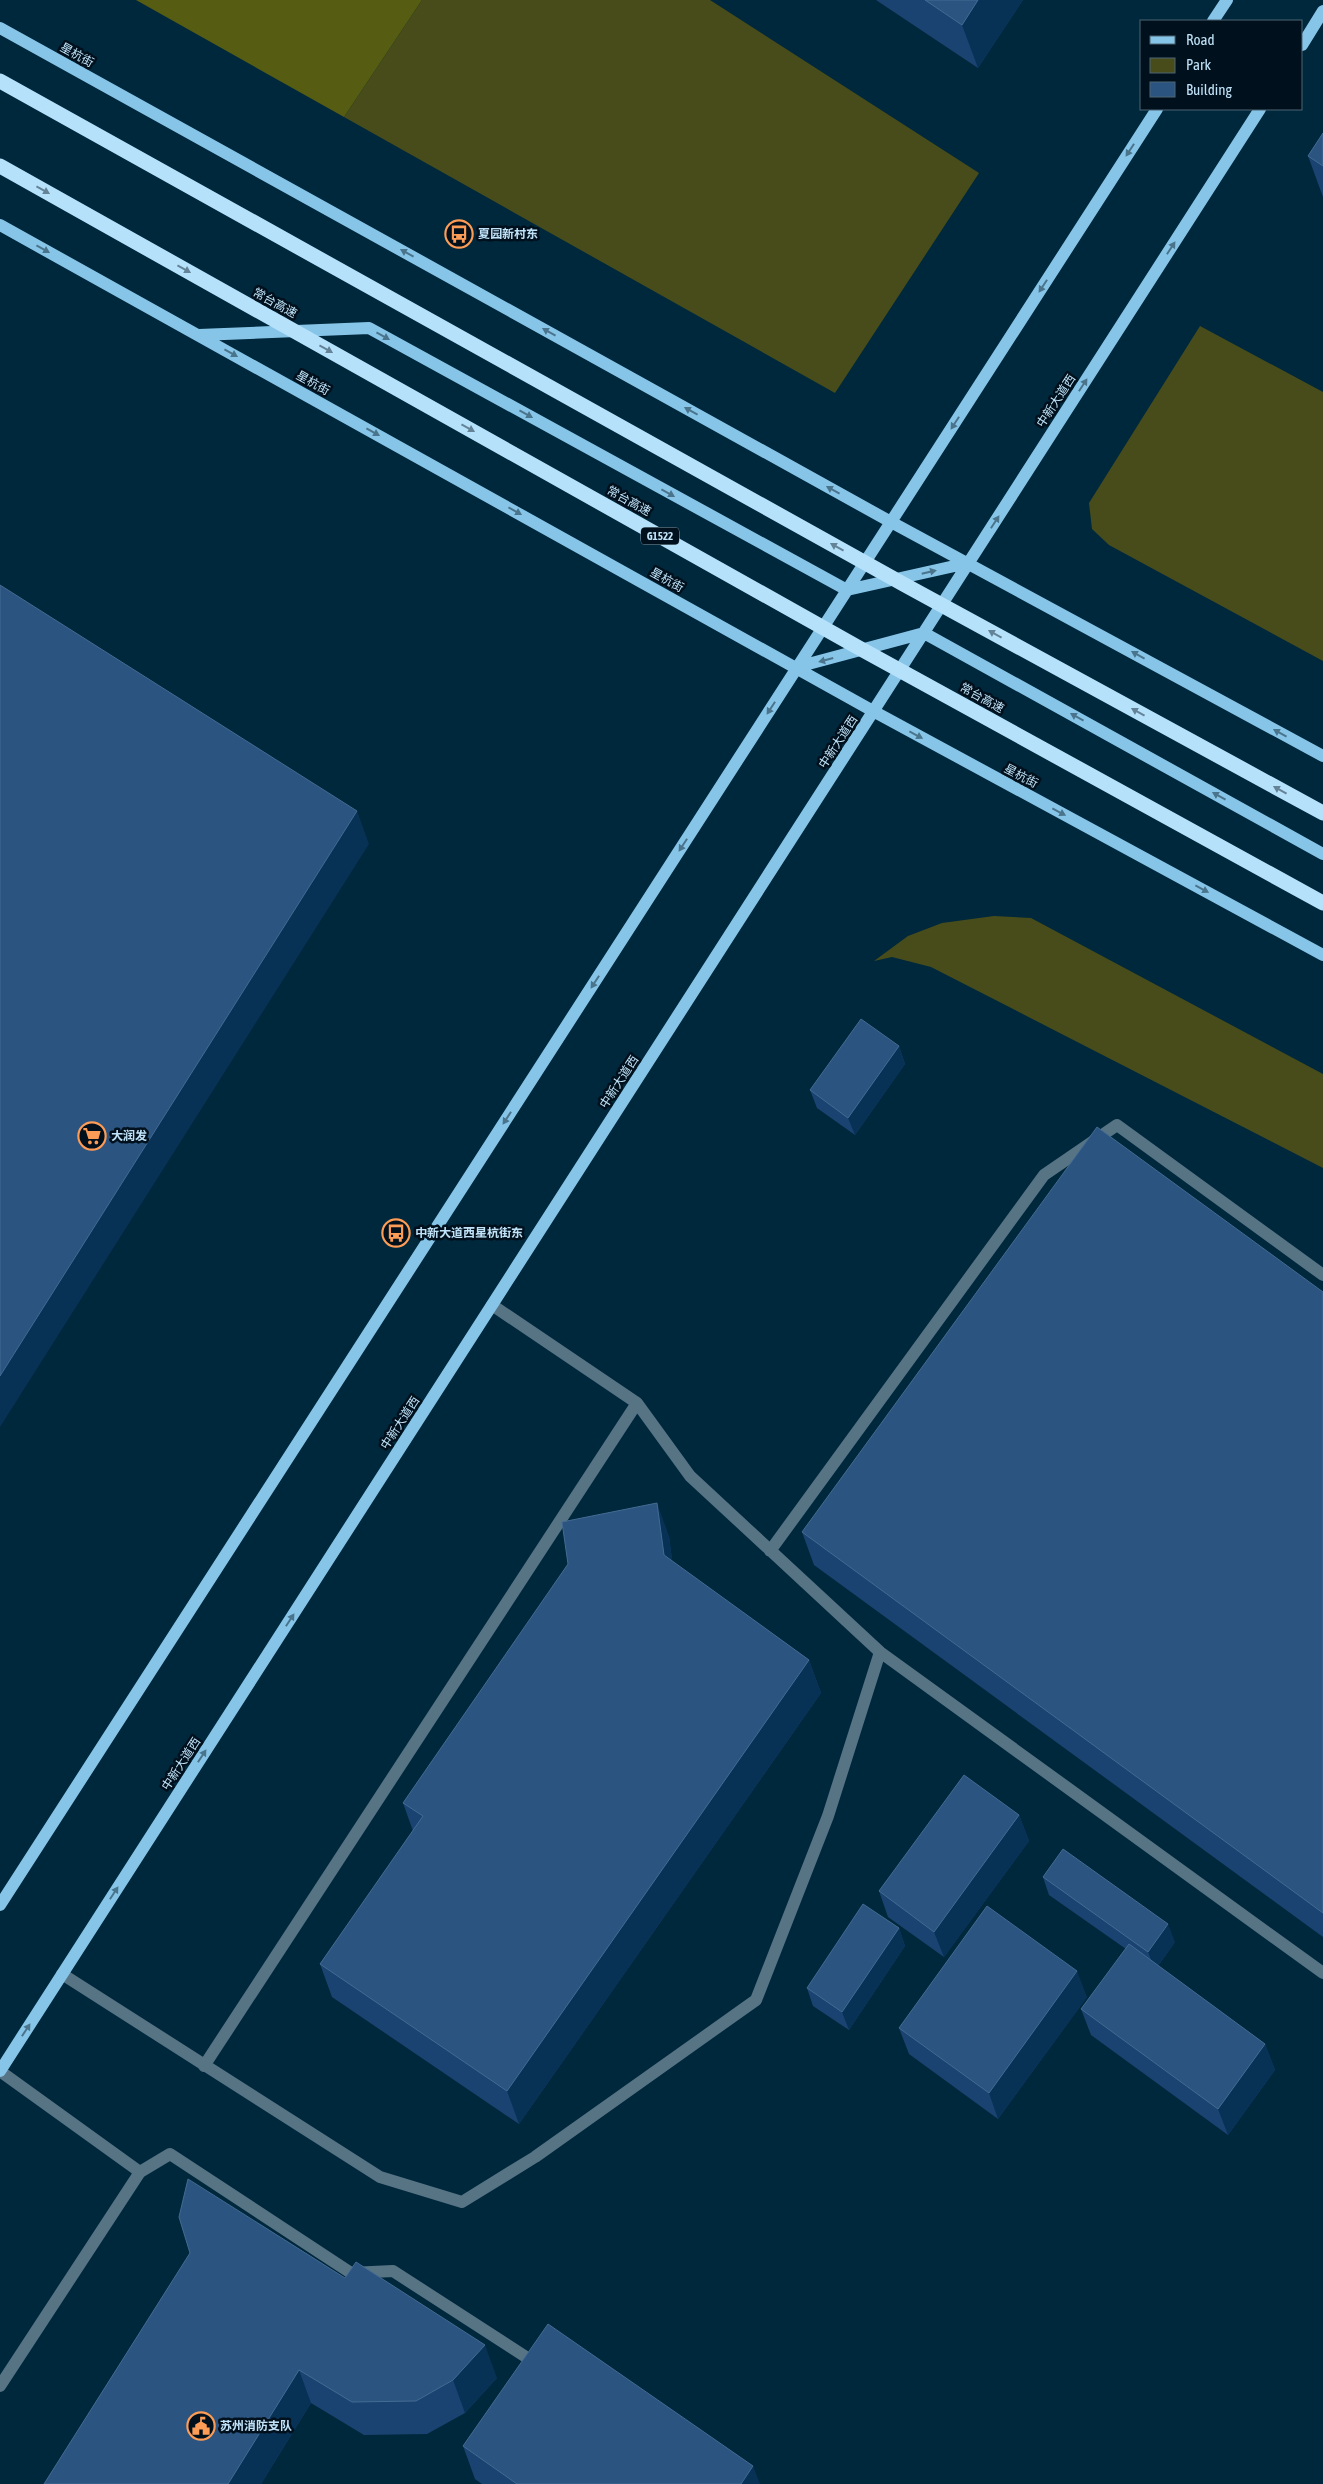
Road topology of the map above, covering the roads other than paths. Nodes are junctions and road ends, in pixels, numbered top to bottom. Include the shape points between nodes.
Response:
1 (1227, 0) edge
2 (1323, 12) edge
3 (1214, 20) edge
4 (0, 28) edge
5 (1303, 42) edge
6 (0, 81) edge
7 (1156, 110) edge
8 (1259, 110) edge
9 (0, 166) edge
10 (0, 225) edge
11 (197, 335) junction
12 (891, 522) junction
13 (968, 563) junction
14 (847, 590) junction
15 (924, 633) junction
16 (797, 668) junction
17 (873, 711) junction
18 (1323, 756) edge
19 (1323, 813) edge
20 (1323, 854) edge
21 (1323, 903) edge
22 (1323, 955) edge
23 (1323, 1275) edge
24 (492, 1305) junction
25 (637, 1403) junction
26 (770, 1550) junction
27 (880, 1652) junction
28 (0, 1905) edge
29 (1323, 1973) edge
30 (62, 1974) junction
31 (204, 2066) junction
32 (0, 2071) edge
33 (140, 2172) junction
34 (526, 2357) edge
35 (0, 2386) edge

1 - 3 main road
2 - 5 main road
12 -> 4 main road, 星杭街
19 -> 6 highway, bridge via 905,585
7 -> 12 main road
13 -> 8 main road, 中新大道西
9 -> 21 highway, 常台高速 / G1522, bridge
10 -> 11 main road, 星杭街
11 -> 14 main road via 368,328
11 -> 16 main road, 星杭街
12 - 13 main road, 星杭街
12 - 14 main road
14 -> 13 main road
13 - 15 main road, 中新大道西
18 -> 13 main road, 星杭街
14 - 16 main road
15 -> 16 main road
15 - 17 main road, 中新大道西
20 -> 15 main road
16 - 17 main road, 星杭街
16 -> 28 main road
17 -> 22 main road, 星杭街
17 - 24 main road, 中新大道西
23 - 26 lane via 1118,1125 1044,1175
24 - 25 lane
30 -> 24 main road, 中新大道西
25 - 26 lane via 690,1476
25 - 31 lane
26 - 27 lane
27 - 29 lane
27 - 31 lane via 828,1816 756,2000 462,2202 380,2177
30 - 31 lane
32 -> 30 main road, 中新大道西
32 - 33 lane
33 - 34 lane via 170,2154 351,2273 393,2271
33 - 35 lane

